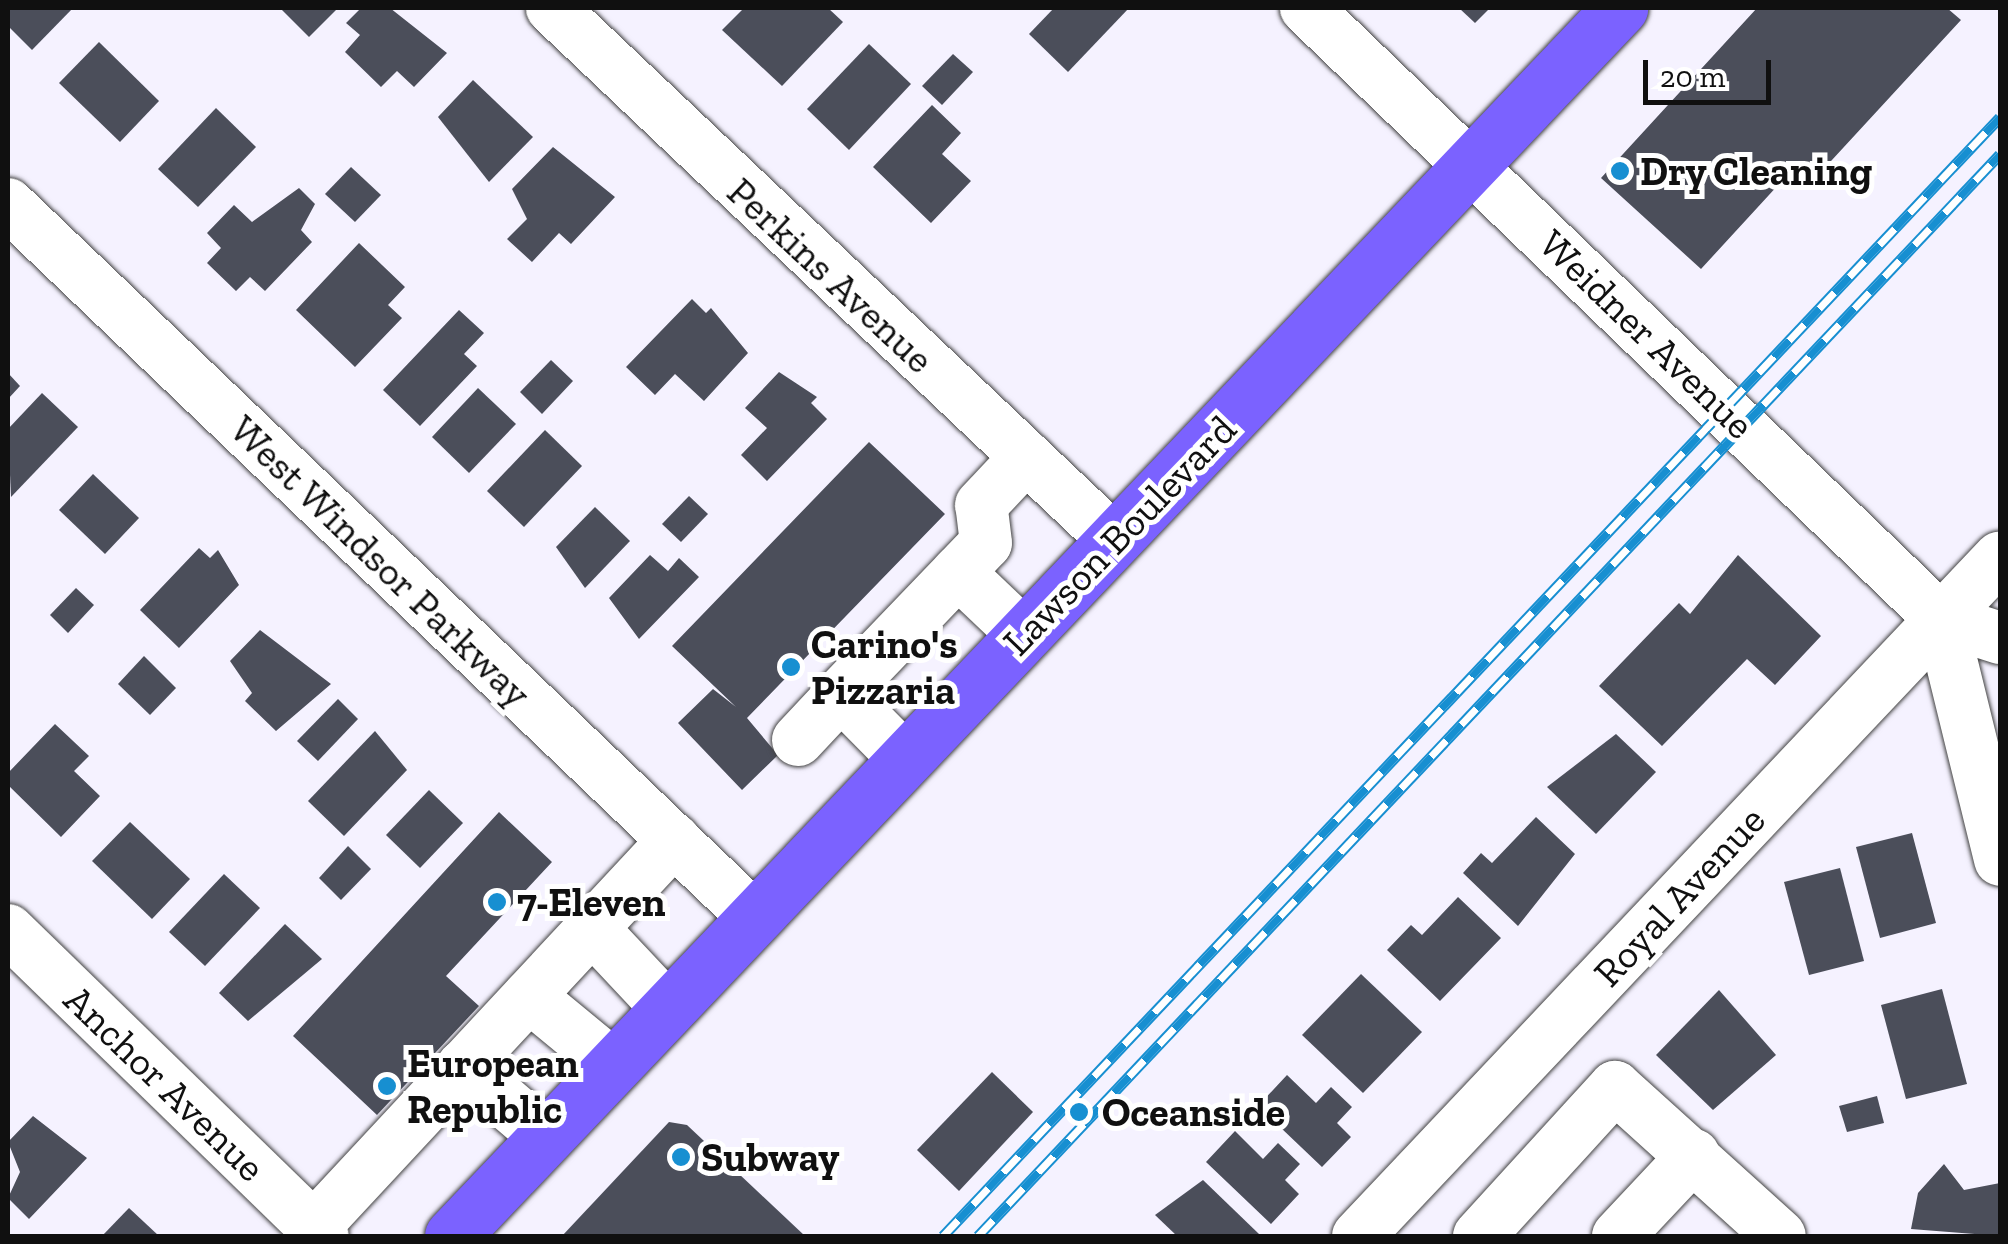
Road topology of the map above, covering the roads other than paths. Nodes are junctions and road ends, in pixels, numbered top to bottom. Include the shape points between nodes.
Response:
1 (552, 8) edge
2 (1306, 8) edge
3 (1620, 8) edge
4 (1469, 163) junction
5 (8, 204) edge
6 (1026, 457) junction
7 (1114, 539) junction
8 (2000, 557) edge
9 (958, 572) junction
10 (1941, 619) junction
11 (1023, 634) junction
12 (2000, 638) edge
13 (841, 694) junction
14 (798, 740) dead end
15 (906, 758) junction
16 (674, 840) junction
17 (2000, 860) edge
18 (754, 917) junction
19 (592, 928) junction
20 (8, 930) edge
21 (529, 996) junction
22 (668, 1009) junction
23 (464, 1066) junction
24 (614, 1066) junction
25 (547, 1138) junction
26 (1694, 1155) junction
27 (318, 1232) edge
28 (1770, 1233) edge
29 (452, 1236) edge
30 (1358, 1236) edge
31 (1479, 1236) edge
32 (1618, 1236) edge

1 - 6 street, Perkins Avenue
2 - 4 street, Weidner Avenue
3 - 4 main road, Lawson Boulevard
4 - 7 main road, Lawson Boulevard
4 - 10 street, Weidner Avenue
5 - 16 street, West Windsor Parkway
6 - 7 street, Perkins Avenue
6 - 9 street via 982,505 986,542
7 - 11 main road, Lawson Boulevard
8 - 10 street, Royal Avenue
9 - 11 street
9 - 13 street
10 - 12 street, Weidner Avenue
10 - 17 street
10 - 30 street, Royal Avenue
11 - 15 main road, Lawson Boulevard
13 - 14 street
13 - 15 street
15 - 18 main road, Lawson Boulevard
16 - 18 street, West Windsor Parkway
16 - 19 street
18 - 22 main road, Lawson Boulevard
19 - 21 street
19 - 22 street
20 - 27 street, Anchor Avenue
21 - 23 street
21 - 24 street
22 - 24 main road, Lawson Boulevard
23 - 25 street
23 - 27 street
24 - 25 main road, Lawson Boulevard
25 - 29 main road, Lawson Boulevard
26 - 28 street
26 - 31 street via 1615,1087
26 - 32 street

